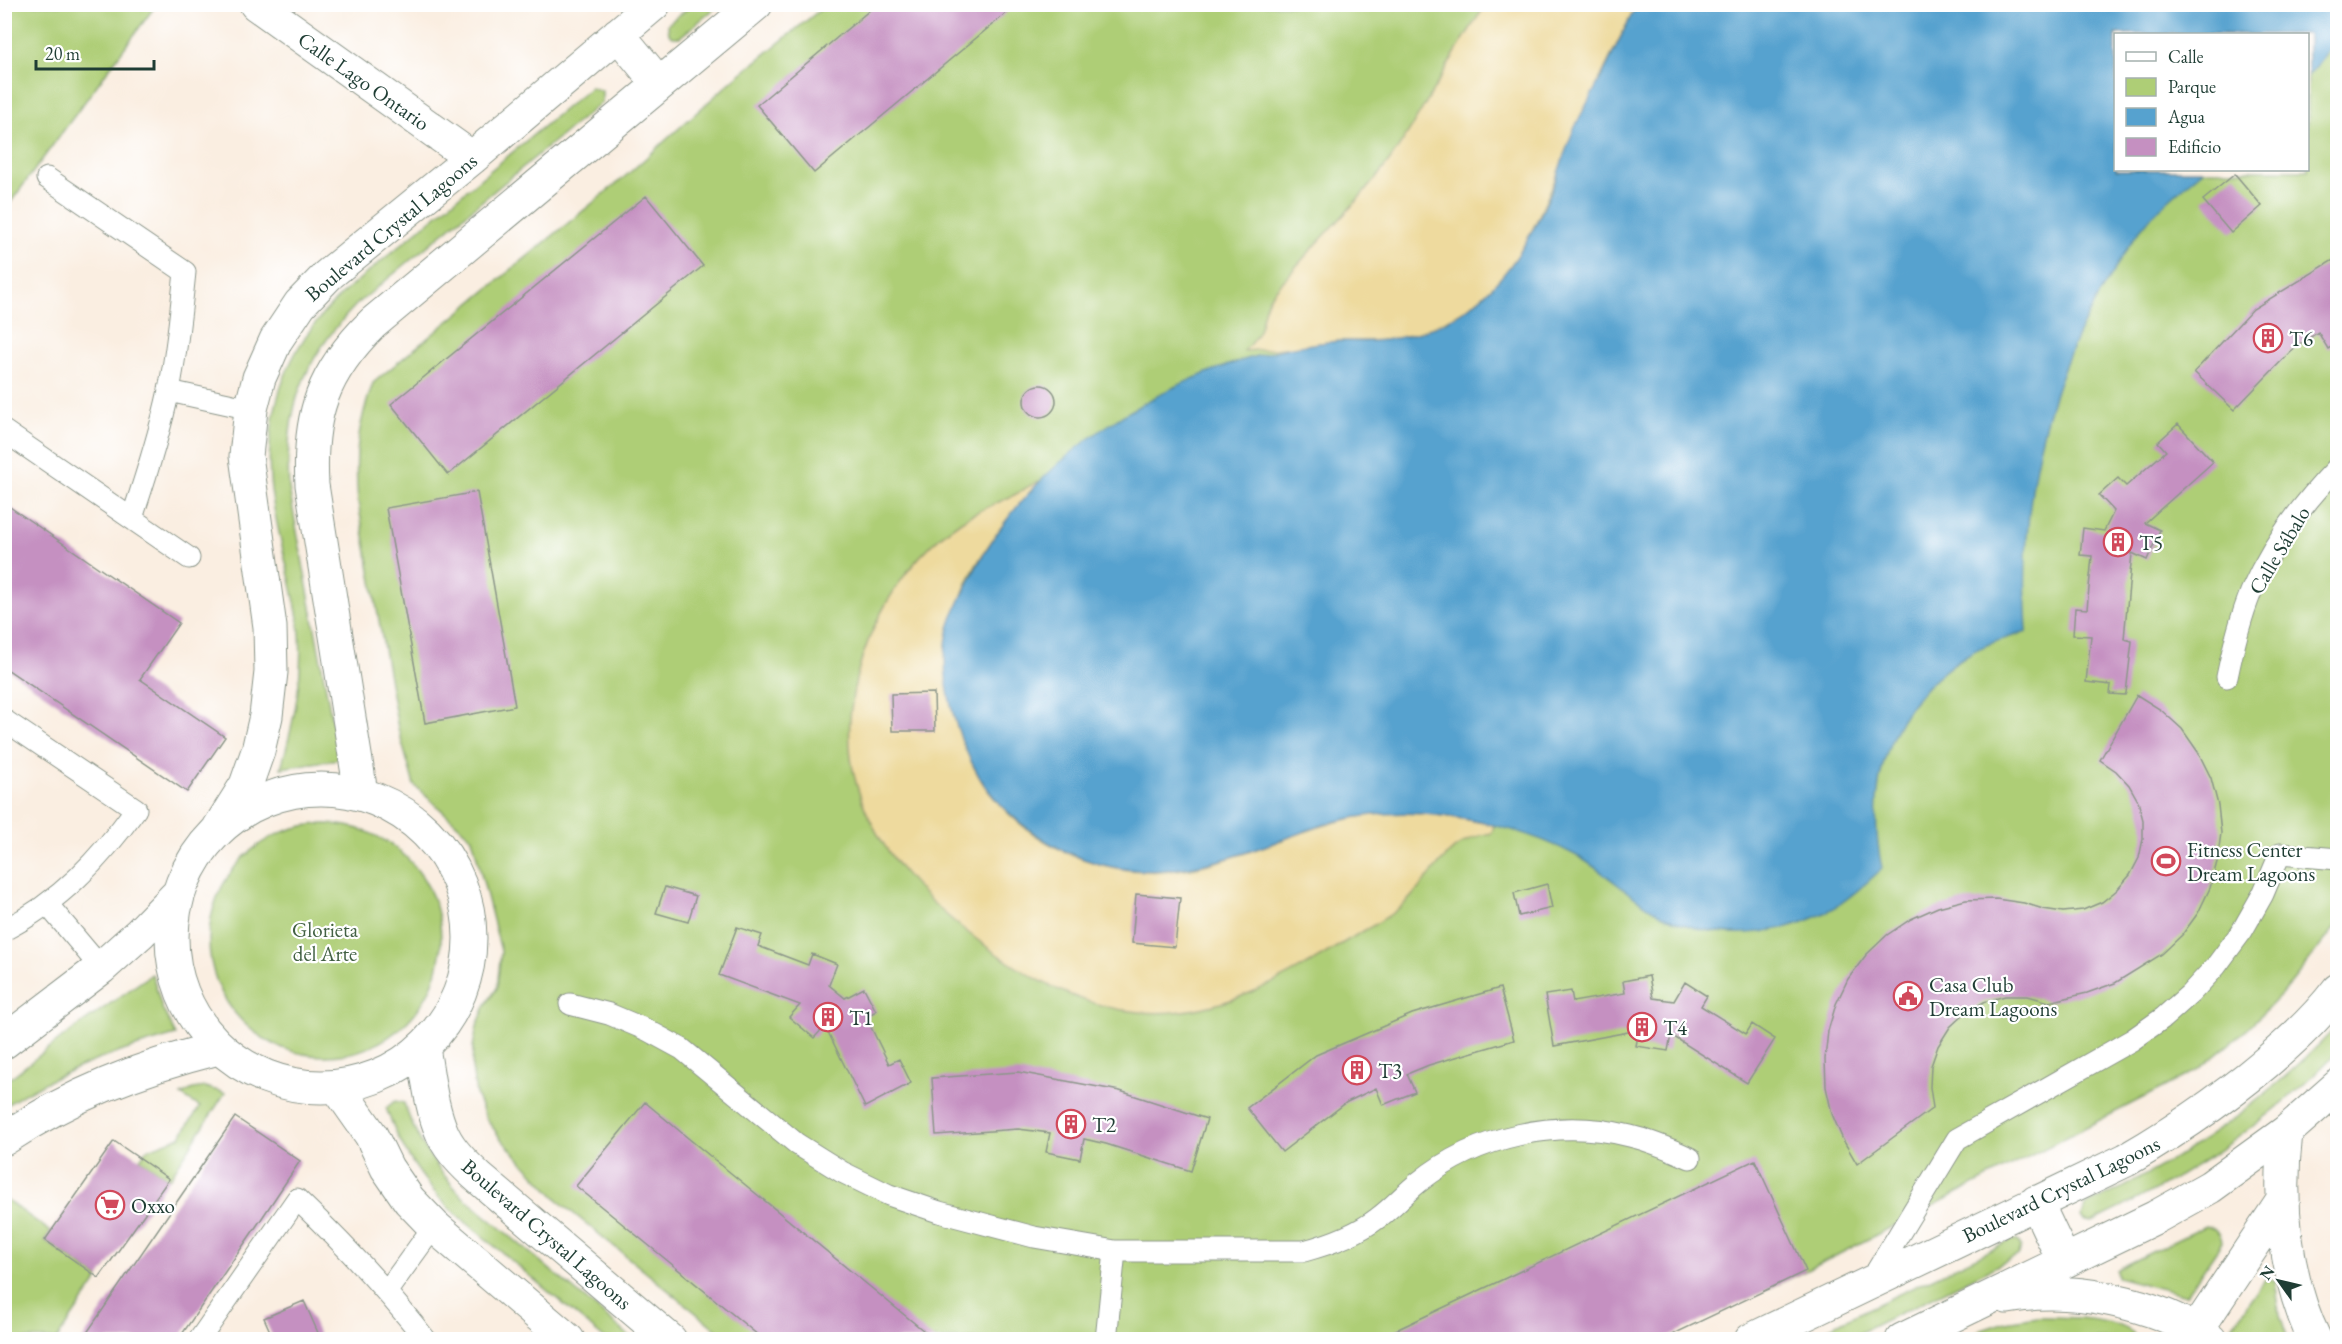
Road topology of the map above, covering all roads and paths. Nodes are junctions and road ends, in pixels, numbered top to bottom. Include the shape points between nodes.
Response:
1 (256, 4) edge
2 (654, 4) edge
3 (756, 4) edge
4 (618, 34) junction
5 (659, 84) junction
6 (472, 158) junction
7 (47, 178) dead end
8 (169, 391) junction
9 (250, 409) junction
10 (4, 431) edge
11 (2337, 467) edge
12 (132, 518) junction
13 (189, 558) dead end
14 (2227, 676) dead end
15 (4, 720) edge
16 (362, 793) junction
17 (219, 828) junction
18 (2337, 859) edge
19 (177, 895) junction
20 (48, 905) junction
21 (4, 930) edge
22 (101, 968) junction
23 (2337, 990) edge
24 (570, 1004) dead end
25 (4, 1042) edge
26 (218, 1048) junction
27 (423, 1048) junction
28 (2337, 1086) edge
29 (338, 1088) junction
30 (2286, 1132) junction
31 (4, 1139) edge
32 (1690, 1158) dead end
33 (2036, 1202) junction
34 (2282, 1202) junction
35 (434, 1226) junction
36 (1115, 1251) junction
37 (2064, 1262) junction
38 (1869, 1283) junction
39 (387, 1291) junction
40 (1975, 1303) junction
41 (2199, 1336) edge
42 (200, 1340) edge
43 (426, 1340) edge
44 (568, 1340) edge
45 (670, 1340) edge
46 (1106, 1340) edge
47 (1751, 1340) edge
48 (1902, 1340) edge
49 (2315, 1340) edge

1 - 6 street, Calle Lago Ontario
2 - 4 street, Boulevard Crystal Lagoons
3 - 5 street
4 - 5 street
4 - 6 street, Boulevard Crystal Lagoons
5 - 16 street via 373,323 333,371 313,428 312,485
6 - 9 street, Boulevard Crystal Lagoons via 328,275 300,304 276,340
7 - 8 lane via 185,272
8 - 9 lane
8 - 12 lane
9 - 17 street, Boulevard Crystal Lagoons via 246,456 270,627 271,672 258,751 246,785
10 - 12 lane
11 - 14 lane, Calle Sábalo via 2296,516 2267,560 2251,592
12 - 13 lane
15 - 20 lane via 136,809 84,873
16 - 17 street via 321,788 271,796
16 - 27 street via 398,809 429,834 452,865 467,903 471,942 465,981 448,1017
17 - 19 street via 194,859
18 - 38 lane via 2280,854 2264,894 2242,931 2216,966 2170,1012 2132,1040 1957,1139
19 - 22 street
19 - 26 street via 171,951 185,1004
20 - 21 lane
20 - 22 lane
22 - 25 street
23 - 33 street, Boulevard Crystal Lagoons via 2298,1034 2222,1099 2126,1160
24 - 36 lane via 609,1014 682,1049 797,1144 890,1195 1034,1237
26 - 29 street via 244,1068 273,1081 305,1088
26 - 31 street via 84,1092
27 - 29 street via 383,1075
27 - 45 street, Boulevard Crystal Lagoons via 443,1135 459,1158
28 - 30 street
29 - 35 street via 409,1200
30 - 34 street
30 - 37 street via 2210,1187
32 - 36 lane via 1660,1145 1609,1132 1534,1131 1474,1149 1446,1164 1377,1218 1331,1244 1304,1251
33 - 37 street
33 - 38 street, Boulevard Crystal Lagoons
34 - 41 street
34 - 49 street via 2297,1293
35 - 39 lane
35 - 44 street
36 - 46 lane
37 - 40 street
38 - 47 street, Boulevard Crystal Lagoons
39 - 42 lane via 297,1198
39 - 43 lane
40 - 41 street via 2015,1295 2057,1293 2097,1297 2131,1305
40 - 48 street

